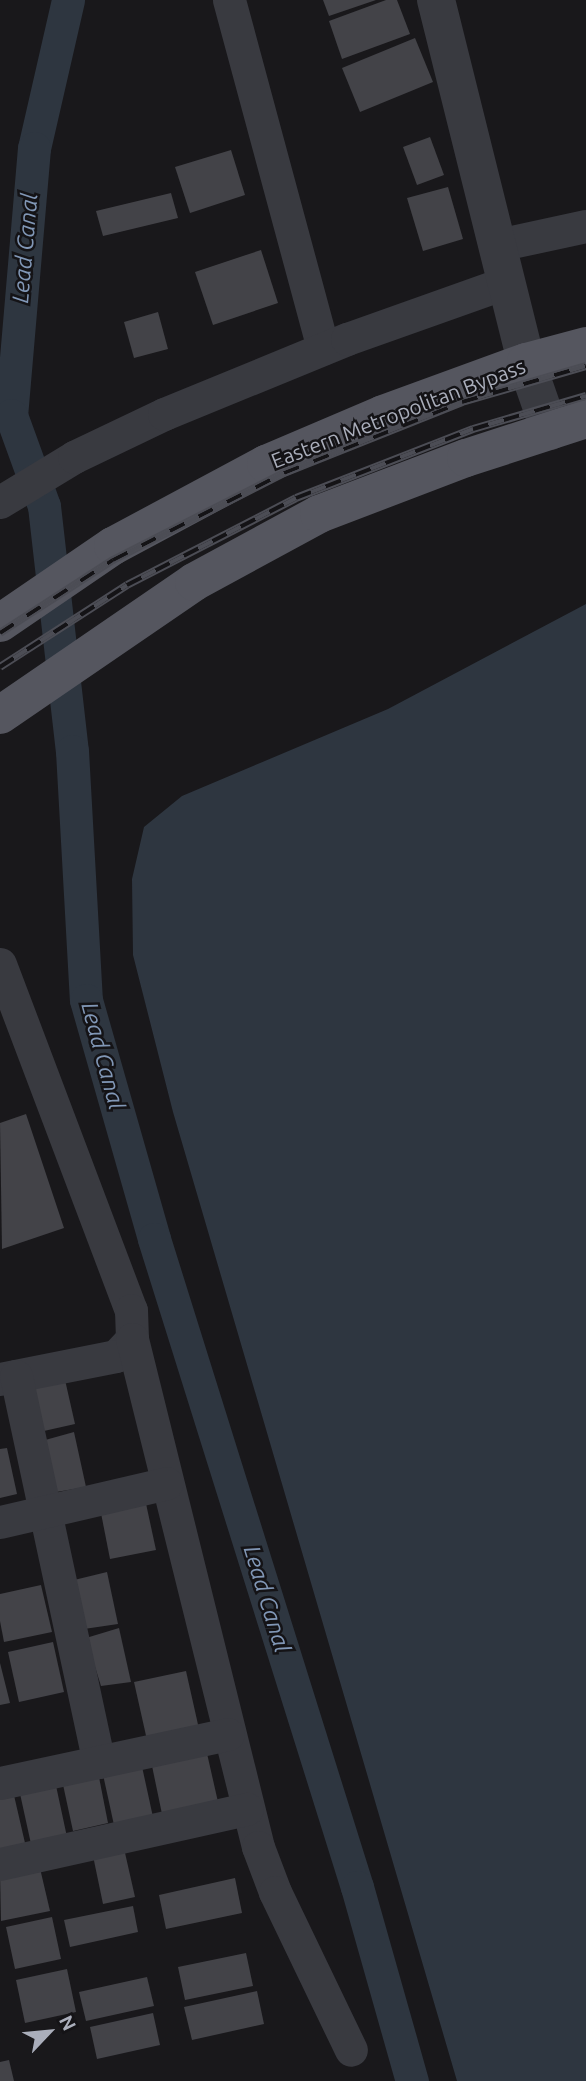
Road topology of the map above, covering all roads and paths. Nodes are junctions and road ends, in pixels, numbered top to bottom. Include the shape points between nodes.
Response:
1 (229, 0) edge
2 (436, 0) edge
3 (586, 226) edge
4 (498, 245) junction
5 (507, 282) junction
6 (586, 346) edge
7 (323, 349) junction
8 (526, 362) junction
9 (586, 419) edge
10 (550, 431) junction
11 (0, 502) edge
12 (0, 623) edge
13 (4, 712) edge
14 (0, 964) edge
15 (132, 1339) junction
16 (8, 1378) edge
17 (167, 1483) junction
18 (46, 1511) junction
19 (0, 1522) edge
20 (228, 1734) junction
21 (99, 1762) junction
22 (0, 1783) edge
23 (247, 1809) junction
24 (0, 1864) edge
25 (351, 2050) dead end

1 - 7 street
2 - 4 street
3 - 4 street
4 - 5 street
5 - 7 street
5 - 8 street
6 - 8 main road, Eastern Metropolitan Bypass
7 - 11 street via 164,414 74,457
8 - 10 street
8 - 12 main road, Eastern Metropolitan Bypass via 383,414 266,464 113,546
9 - 10 main road
10 - 13 main road via 319,514 194,582
14 - 15 street via 131,1310
15 - 16 street via 116,1356
15 - 17 street
16 - 18 street
17 - 18 street
17 - 20 street
18 - 19 street
18 - 21 street
20 - 21 street
20 - 23 street
21 - 22 street
23 - 24 street
23 - 25 street via 275,1892

